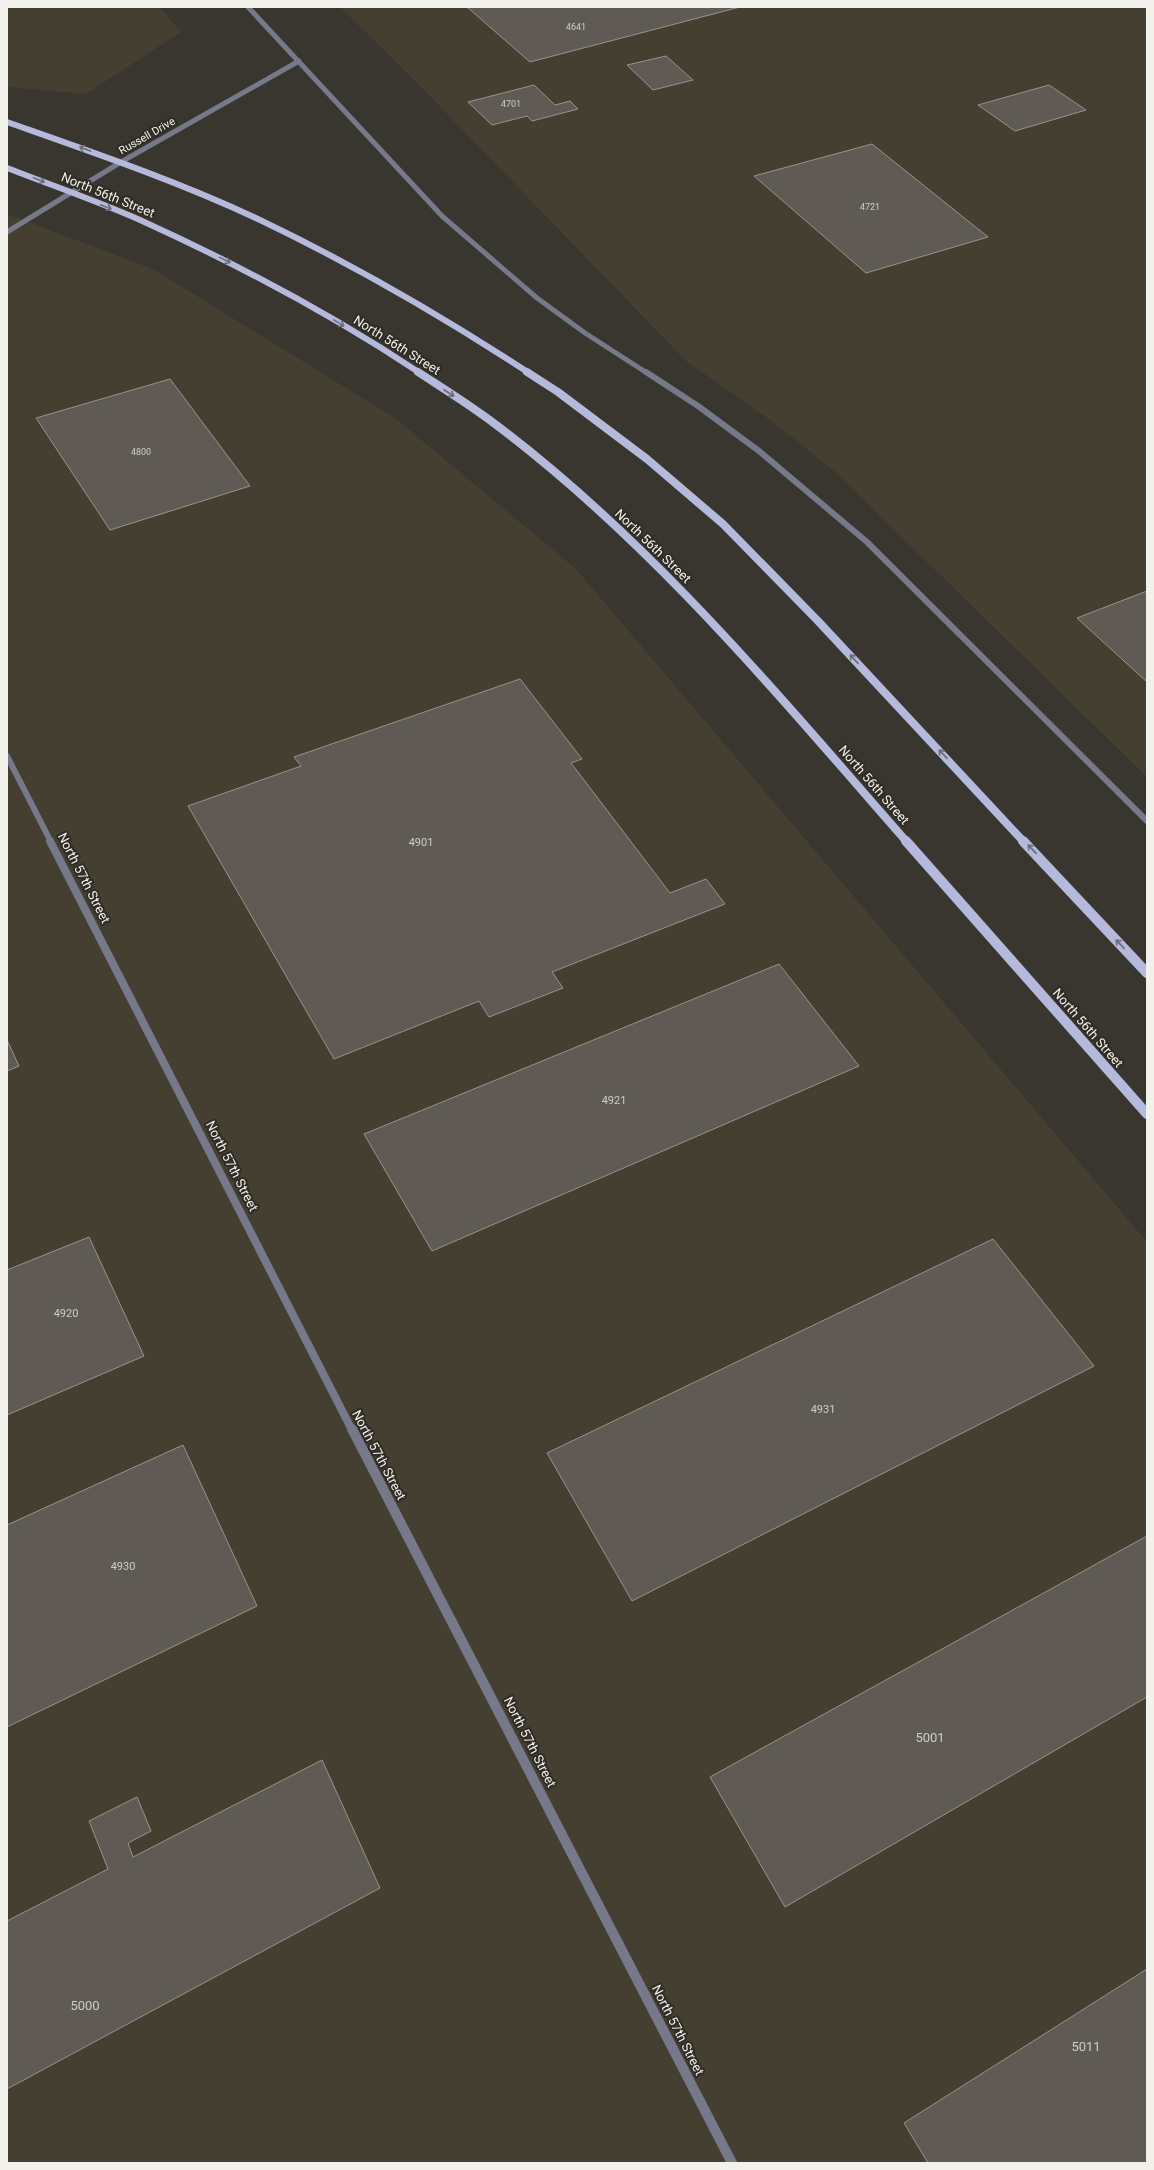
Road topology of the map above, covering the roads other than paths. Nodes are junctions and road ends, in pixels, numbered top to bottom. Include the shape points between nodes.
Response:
1 (248, 7) edge
2 (299, 61) junction
3 (7, 122) edge
4 (121, 162) junction
5 (7, 168) edge
6 (70, 193) junction
7 (7, 232) edge
8 (7, 756) edge
9 (1147, 821) edge
10 (1147, 973) edge
11 (1147, 1114) edge
12 (732, 2163) edge

1 - 2 street
2 - 4 street, Russell Drive
2 - 9 street via 442,216 505,272 586,333 698,406 759,451 867,542
4 -> 3 main road
4 - 6 street, Russell Drive
10 -> 4 main road via 818,621 723,524 647,459 558,392 462,329 356,268 257,219
5 -> 6 main road, North 56th Street
6 - 7 street, Russell Drive
6 -> 11 main road, North 56th Street via 189,243 296,297 397,358 494,423 545,464 644,553 738,650
8 - 12 street, North 57th Street via 304,1338

